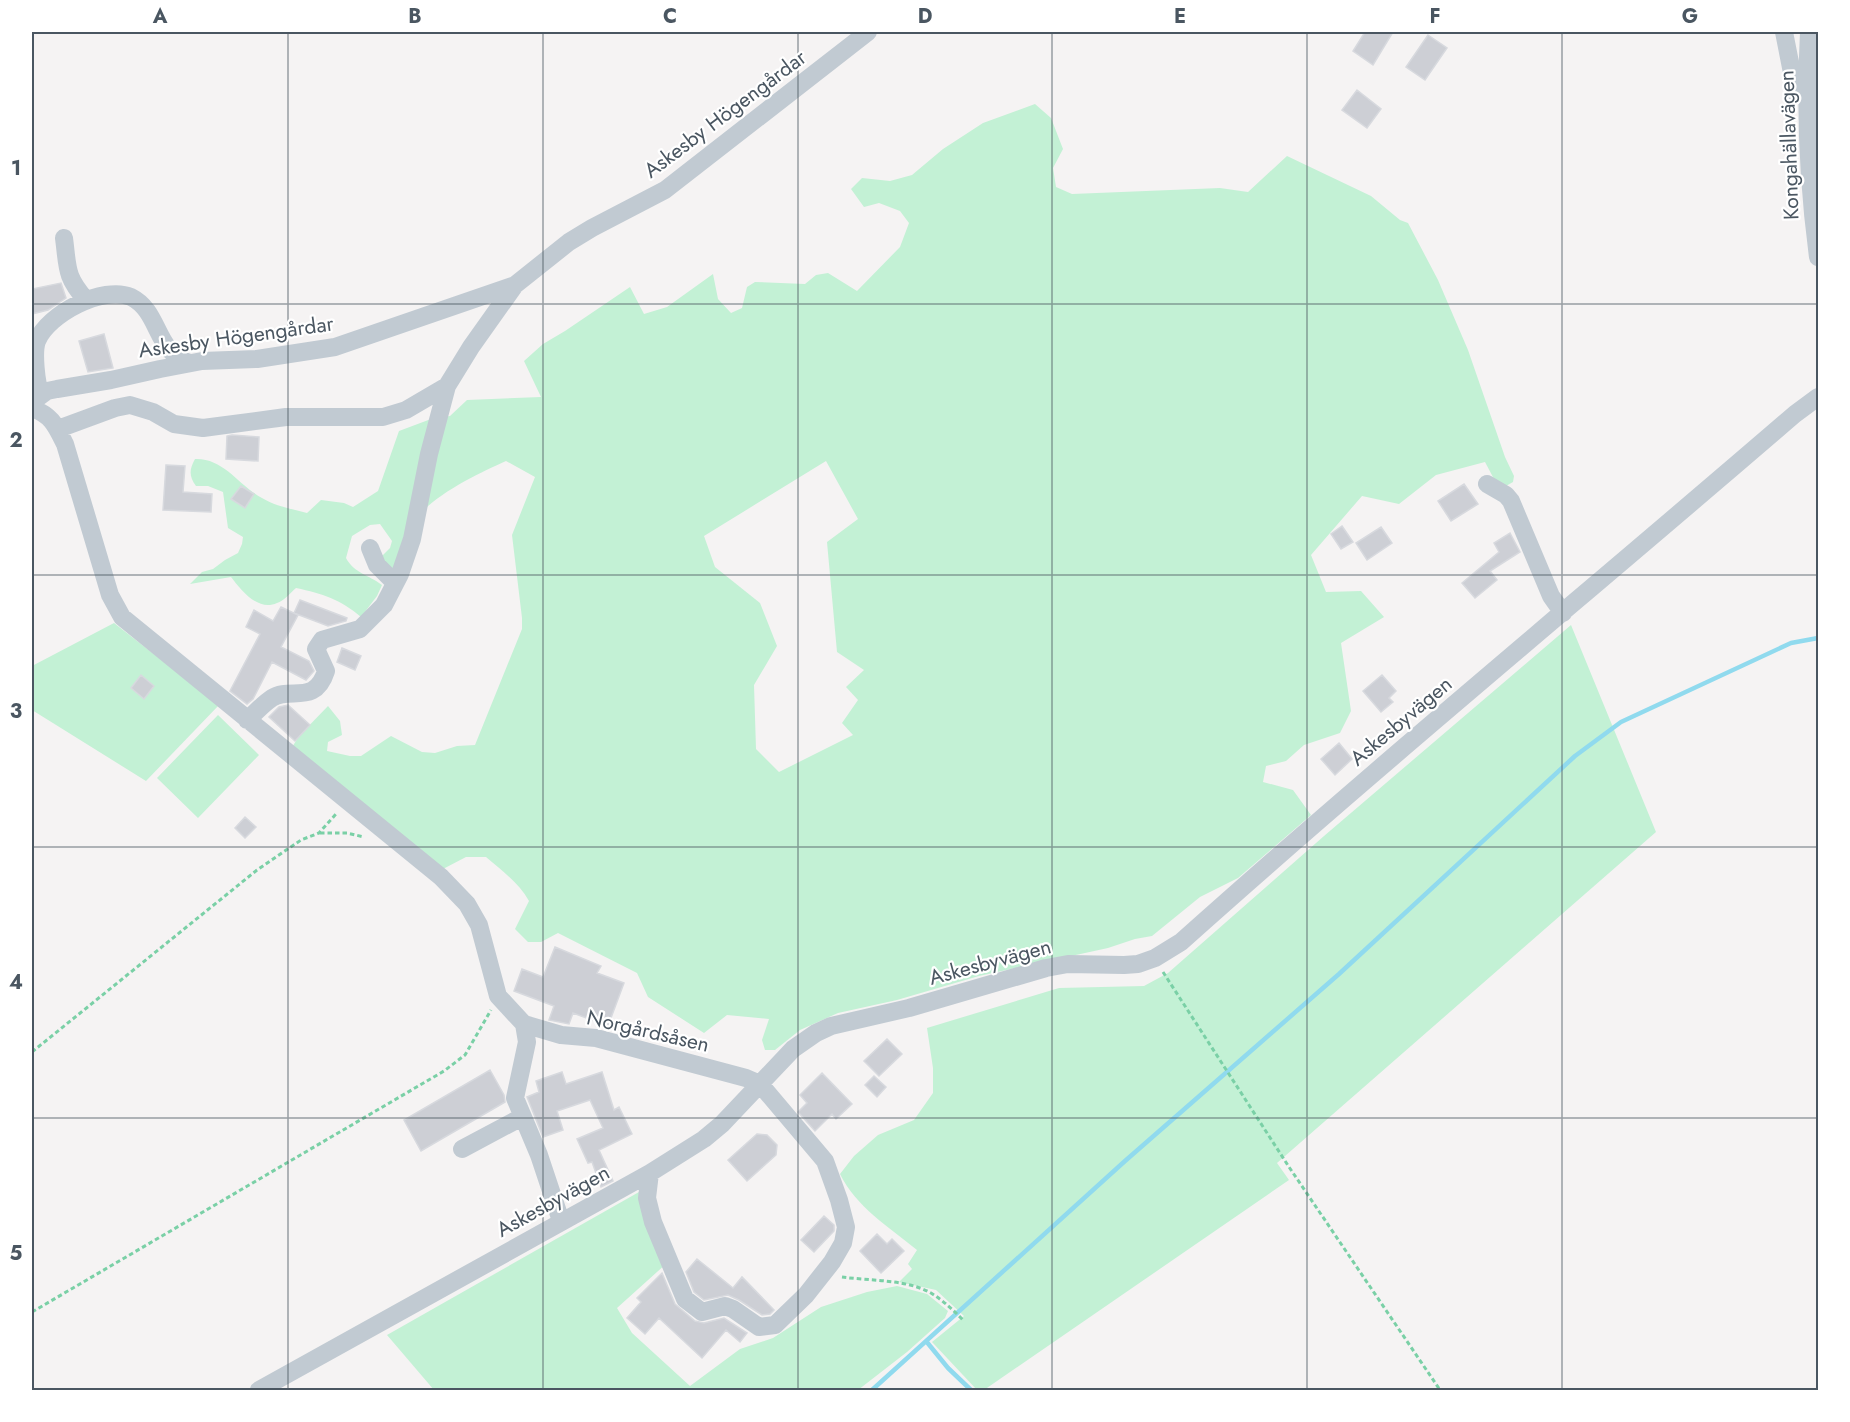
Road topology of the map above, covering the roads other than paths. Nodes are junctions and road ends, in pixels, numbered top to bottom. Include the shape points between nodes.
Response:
1 (868, 32) edge
2 (1784, 32) edge
3 (1809, 32) edge
4 (1807, 96) junction
5 (64, 238) dead end
6 (1818, 257) edge
7 (515, 285) junction
8 (86, 300) junction
9 (190, 363) junction
10 (447, 386) junction
11 (1818, 397) edge
12 (34, 402) edge
13 (58, 429) junction
14 (1487, 484) dead end
15 (370, 548) dead end
16 (395, 583) junction
17 (1563, 614) junction
18 (248, 720) junction
19 (524, 1024) junction
20 (760, 1084) junction
21 (522, 1117) junction
22 (462, 1149) dead end
23 (650, 1173) junction
24 (561, 1221) junction
25 (260, 1390) edge

1 - 7 street, Askesby Högengårdar via 665,190 569,242
2 - 4 street via 1796,93
3 - 4 street, Kongahällavägen
4 - 6 street, Kongahällavägen
5 - 8 street via 68,273
7 - 9 street, Askesby Högengårdar via 335,347 257,359
7 - 10 street, Askesby Högengårdar
8 - 9 street via 119,294 132,298 146,309 171,354
8 - 12 street via 53,321 38,339
9 - 12 street, Askesby Högengårdar via 57,388
10 - 13 street, Askesby Högengårdar via 425,401 383,417 286,417 203,428 174,424 130,405
10 - 16 street, Askesby Högengårdar via 412,539
11 - 17 street, Askesbyvägen
12 - 13 street
13 - 18 street via 116,609 128,624
14 - 17 street via 1511,501 1551,596
15 - 16 street via 377,565
16 - 18 street, Askesby Högengårdar via 384,605 360,629 322,640 316,649 326,671 319,685 298,695 278,695
17 - 20 street, Askesbyvägen via 1418,734 1181,942 1155,958 1138,964 1068,964 1046,968 831,1026 798,1045
18 - 19 street via 441,877 467,904 478,925 498,996
19 - 20 street, Norgårdsåsen via 561,1035 596,1038
19 - 21 street via 527,1042 515,1098
20 - 23 street, Askesbyvägen via 704,1139
20 - 23 street via 825,1161 846,1227 843,1243 832,1262 794,1309 775,1325 759,1328 725,1306 702,1312 685,1299 650,1214
21 - 22 street
21 - 24 street
23 - 24 street, Askesbyvägen
24 - 25 street, Askesbyvägen

